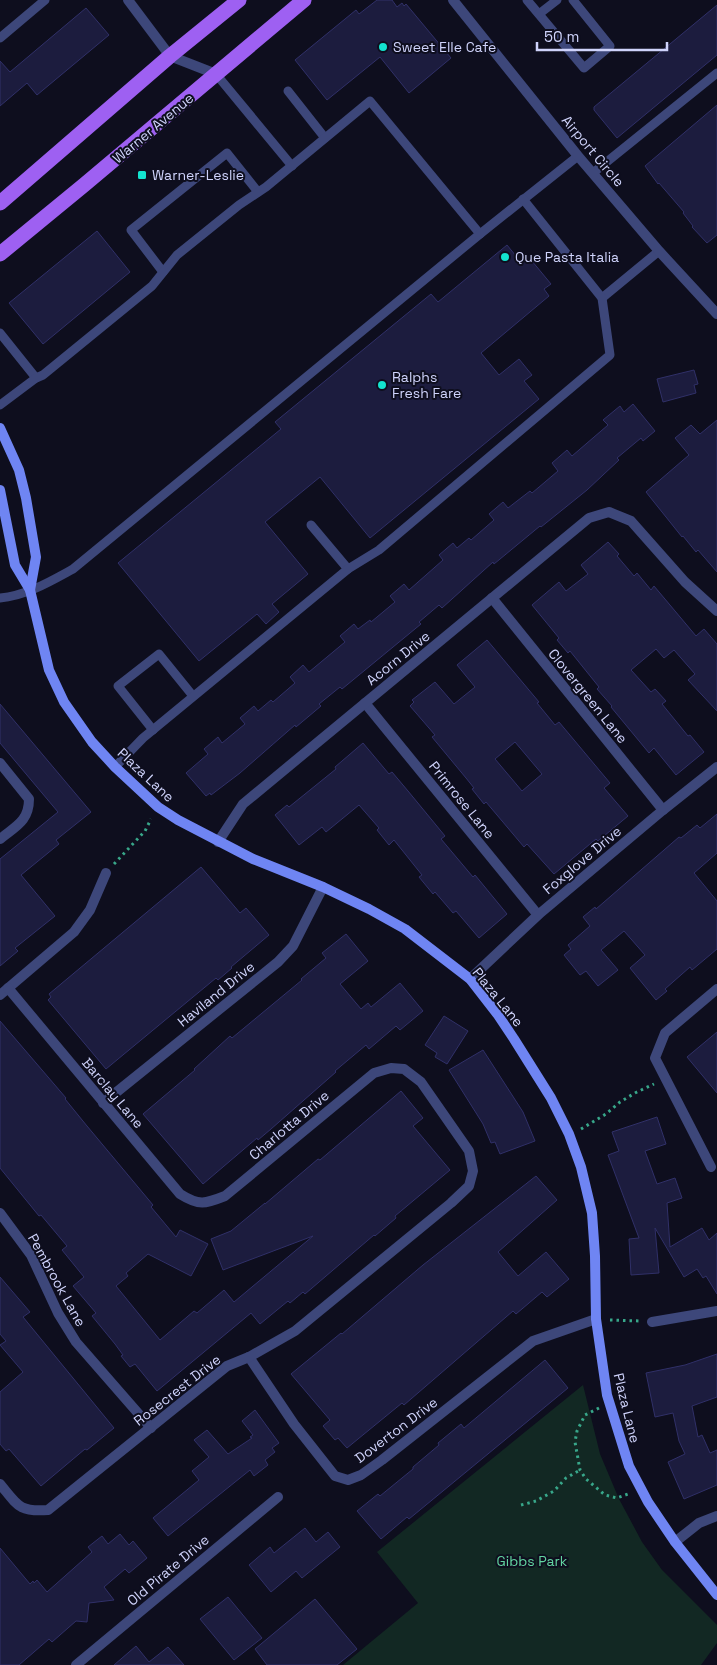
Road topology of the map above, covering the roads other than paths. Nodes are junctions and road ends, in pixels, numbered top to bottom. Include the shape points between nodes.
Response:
1 (45, 0) edge
2 (128, 0) edge
3 (239, 0) edge
4 (304, 0) edge
5 (453, 0) edge
6 (527, 0) edge
7 (557, 0) edge
8 (573, 0) edge
9 (539, 14) junction
10 (0, 38) edge
11 (170, 56) junction
12 (717, 73) edge
13 (216, 74) junction
14 (288, 91) dead end
15 (325, 138) junction
16 (578, 156) junction
17 (292, 166) junction
18 (593, 173) junction
19 (258, 192) junction
20 (523, 200) junction
21 (0, 204) edge
22 (480, 234) junction
23 (660, 251) junction
24 (0, 254) edge
25 (163, 272) junction
26 (602, 298) junction
27 (717, 314) edge
28 (0, 333) edge
29 (36, 378) junction
30 (0, 405) edge
31 (0, 428) edge
32 (0, 490) edge
33 (310, 525) dead end
34 (348, 568) junction
35 (30, 590) junction
36 (0, 598) edge
37 (492, 598) junction
38 (717, 611) edge
39 (193, 696) junction
40 (365, 703) junction
41 (153, 730) junction
42 (0, 763) edge
43 (115, 767) junction
44 (717, 767) edge
45 (663, 810) junction
46 (0, 839) edge
47 (218, 842) junction
48 (106, 874) road end
49 (324, 887) junction
50 (538, 914) junction
51 (470, 979) junction
52 (717, 989) edge
53 (4, 991) edge
54 (104, 1104) junction
55 (711, 1167) dead end
56 (474, 1171) joint
57 (205, 1204) joint
58 (0, 1213) edge
59 (717, 1311) edge
60 (596, 1319) junction
61 (652, 1322) road end
62 (249, 1357) junction
63 (151, 1428) junction
64 (0, 1484) edge
65 (278, 1497) dead end
66 (717, 1516) edge
67 (675, 1542) junction
68 (717, 1595) edge
69 (76, 1665) edge

1 - 10 lane
2 - 11 street
3 - 11 main road
4 - 13 main road, Warner Avenue
5 - 16 street, Airport Circle
6 - 9 lane
7 - 9 lane
8 - 9 lane via 610,46 584,68
11 - 13 street
11 - 21 main road
12 - 18 lane
13 - 17 lane
13 - 24 main road, Warner Avenue
14 - 15 lane
15 - 17 lane
15 - 22 lane via 370,101
16 - 18 street, Airport Circle
16 - 20 lane
17 - 19 lane
18 - 23 street, Airport Circle
19 - 25 lane via 177,255
19 - 25 lane via 227,153 131,230
20 - 22 lane
20 - 26 lane
22 - 35 lane via 73,569
23 - 26 lane
23 - 27 street, Airport Circle
25 - 29 lane via 152,286
26 - 34 lane via 610,355 378,550
28 - 29 lane
29 - 30 lane
31 - 35 street, Plaza Lane via 19,470 26,498 36,557
32 - 35 street, Plaza Lane via 16,565
33 - 34 lane
34 - 39 lane
35 - 36 lane
35 - 43 street, Plaza Lane via 49,670 64,702 92,742
37 - 38 street, Acorn Drive via 589,518 609,512 631,521 685,582
37 - 40 street, Acorn Drive
37 - 45 street, Clovergreen Lane
39 - 41 lane
39 - 41 lane via 159,654 118,686
40 - 47 street, Acorn Drive via 243,804
40 - 50 street, Primrose Lane
41 - 43 lane
42 - 46 street via 30,799 24,820
43 - 47 street, Plaza Lane via 158,807
44 - 45 street, Foxglove Drive
45 - 50 street, Foxglove Drive
47 - 49 street, Plaza Lane
48 - 53 street via 90,910 74,932
49 - 51 street, Plaza Lane via 405,929
49 - 54 street, Haviland Drive via 294,946 278,962
50 - 51 street, Foxglove Drive
51 - 60 street, Plaza Lane via 519,1046 569,1134 592,1212
52 - 55 street via 665,1033 655,1058
53 - 54 street, Barclay Lane
54 - 57 street, Barclay Lane via 180,1194 192,1202
56 - 57 street, Charlotta Drive via 469,1151 420,1082 404,1069 391,1068 374,1073 225,1196
56 - 62 street, Rosecrest Drive via 469,1186 451,1203 295,1331
58 - 63 street, Pembrook Lane via 31,1255 58,1313 76,1342
59 - 61 street
60 - 62 street, Doverton Drive via 533,1341 382,1460 348,1480 335,1476 318,1455
60 - 67 street, Plaza Lane via 609,1402 629,1466
62 - 63 street, Rosecrest Drive via 227,1366
63 - 64 street, Rosecrest Drive via 48,1510 31,1511 18,1506
65 - 69 street, Old Pirate Drive
66 - 67 street via 699,1523
67 - 68 street, Plaza Lane

